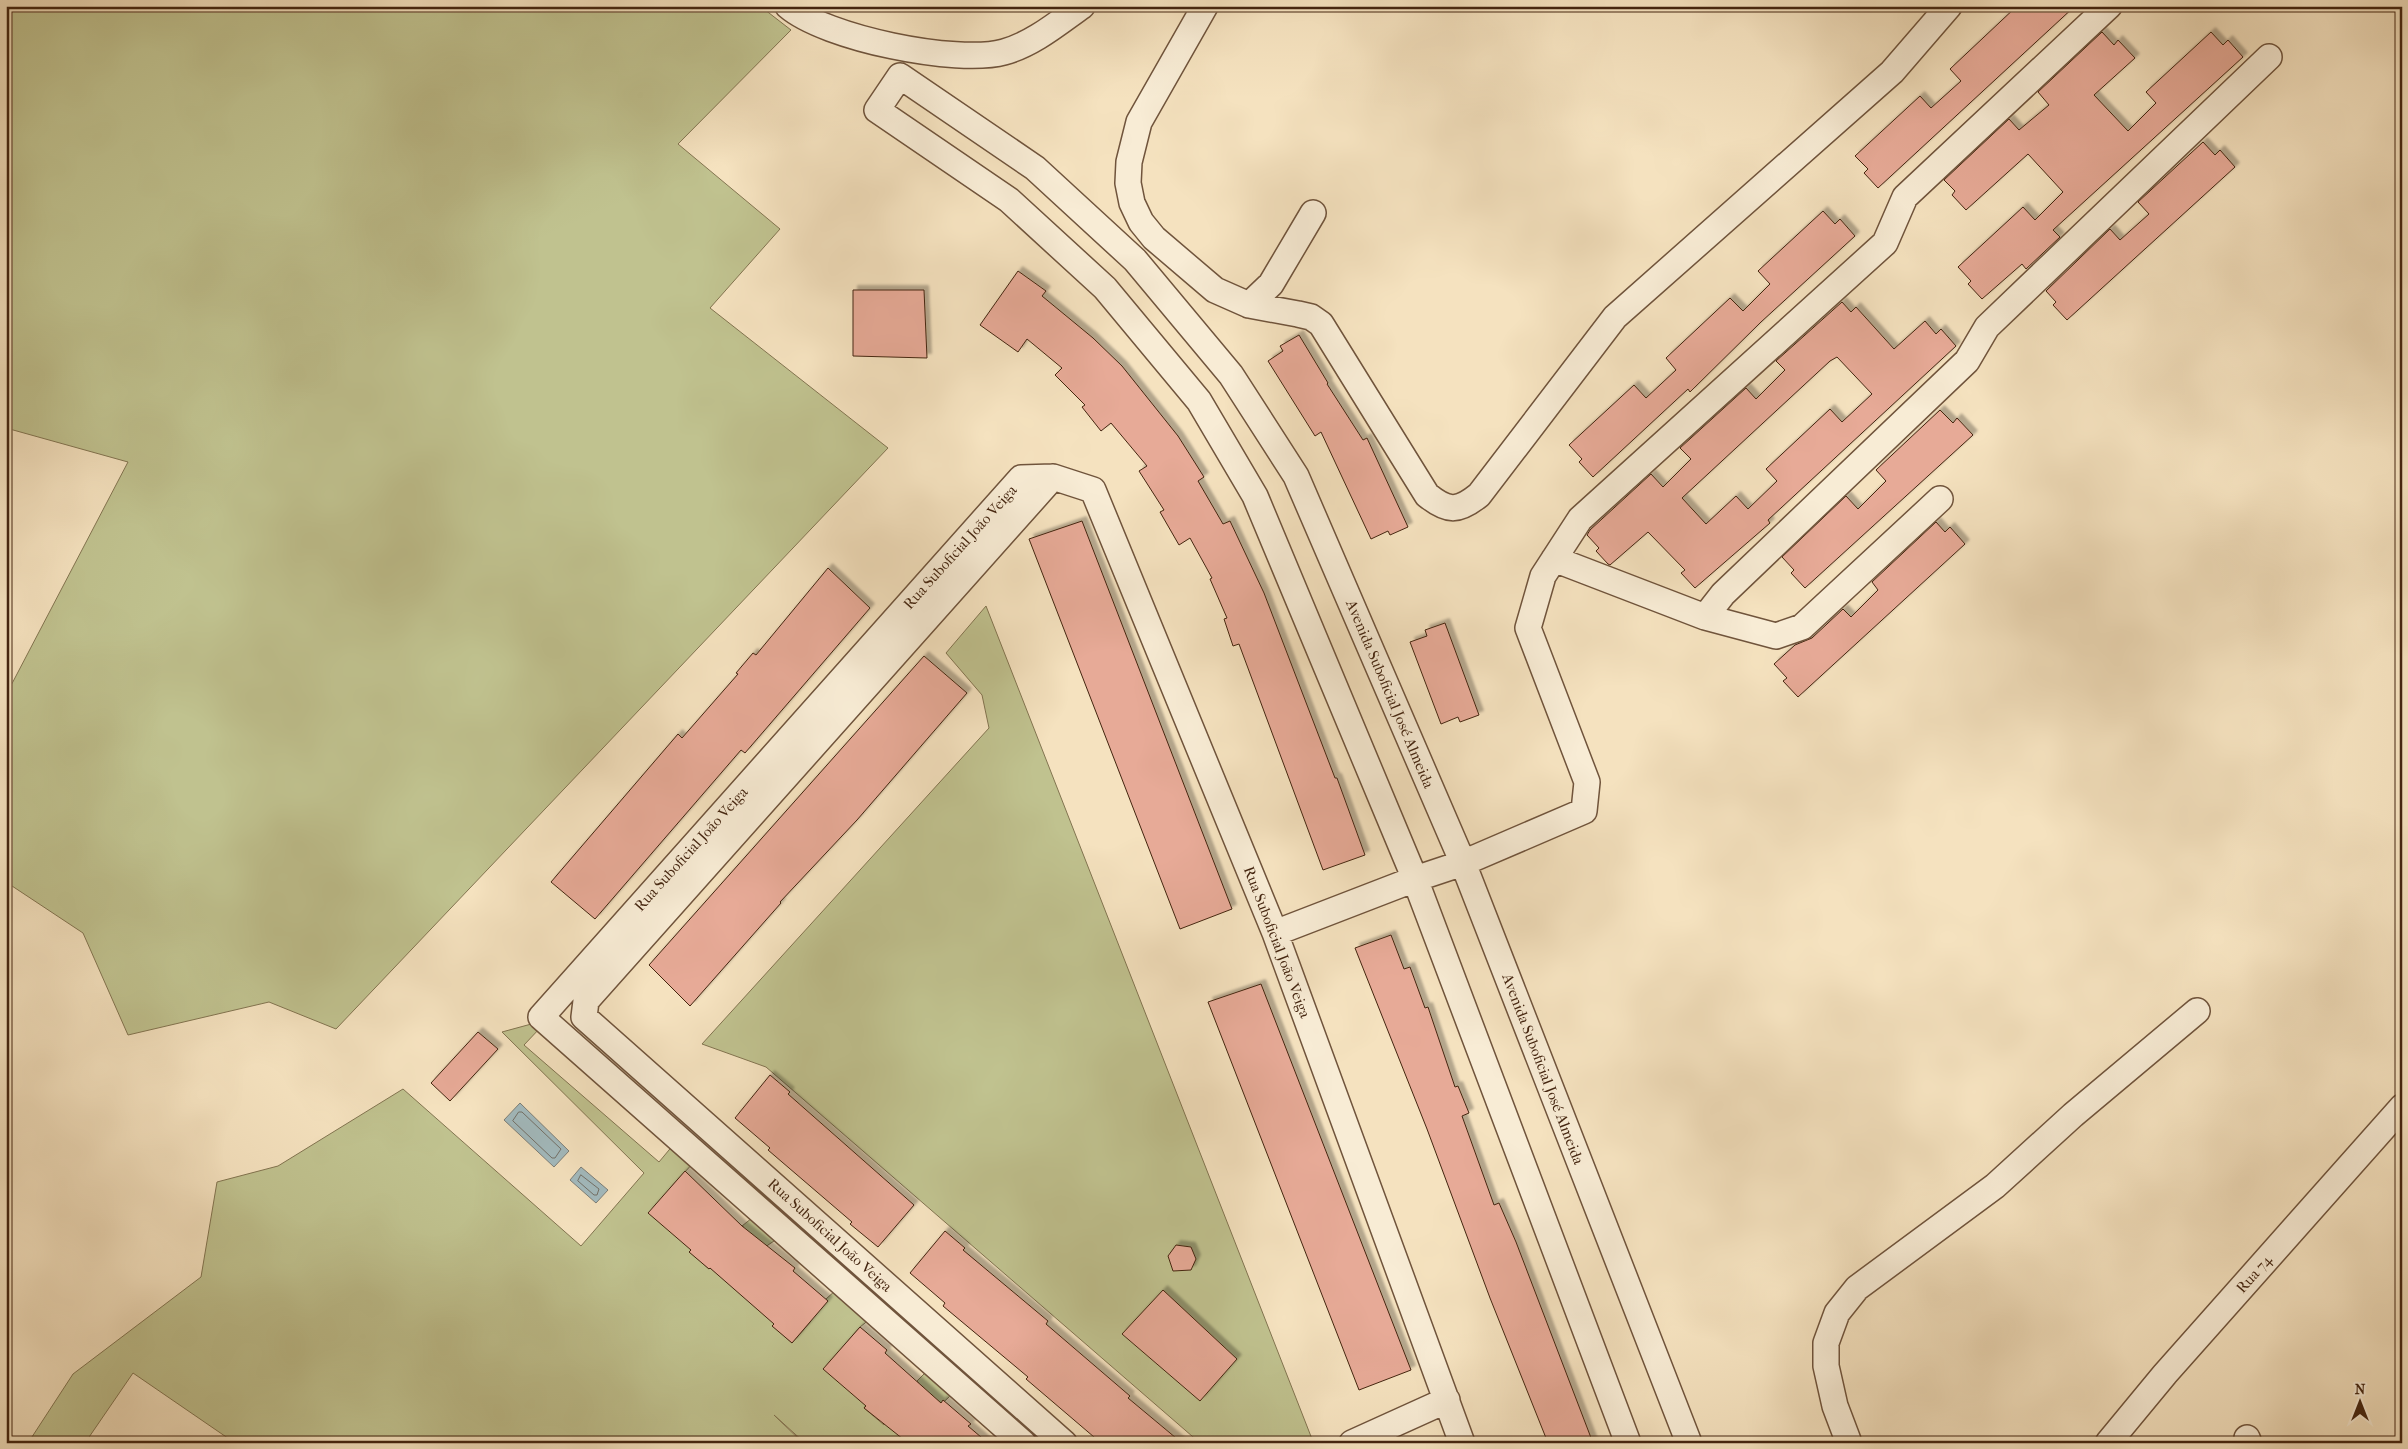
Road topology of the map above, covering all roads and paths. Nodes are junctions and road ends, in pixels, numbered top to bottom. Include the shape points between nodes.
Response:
1 (788, 6) edge
2 (1082, 6) edge
3 (1205, 6) edge
4 (1949, 6) edge
5 (2109, 6) edge
6 (2269, 57) dead end
7 (1313, 213) dead end
8 (1249, 305) junction
9 (1053, 477) junction
10 (1940, 499) dead end
11 (1554, 559) junction
12 (1705, 616) junction
13 (1463, 863) junction
14 (1415, 878) junction
15 (1275, 933) junction
16 (2197, 1011) dead end
17 (2402, 1107) edge
18 (1447, 1400) junction
19 (1023, 1443) edge
20 (1064, 1443) edge
21 (1352, 1443) edge
22 (1462, 1443) edge
23 (1628, 1443) edge
24 (1689, 1443) edge
25 (1849, 1443) edge
26 (2108, 1443) edge

1 - 2 street via 826,26 916,52 977,55 1027,44
3 - 8 street via 1139,122 1129,162 1128,183 1132,203 1154,238 1215,290
4 - 8 street via 1892,72 1615,317 1479,495 1466,506 1445,508 1427,495 1321,324 1304,315
5 - 11 street via 1905,197 1885,243 1580,519
6 - 12 street via 1986,327 1967,361 1723,594
7 - 8 street via 1271,284
9 - 15 street, Rua Suboficial João Veiga via 1093,490
9 - 19 street, Rua Suboficial João Veiga via 1021,478 541,1017
9 - 20 street, Rua Suboficial João Veiga via 586,1001 584,1017
10 - 12 street via 1802,627 1776,636
11 - 12 street
11 - 13 street via 1543,576 1528,628 1587,782 1584,811
13 - 14 street
13 - 14 street, Avenida Suboficial José Almeida via 1296,476 1231,375 1135,260 1035,168 900,76 877,110 1009,200 1105,288 1199,400 1255,496
13 - 24 street, Avenida Suboficial José Almeida
14 - 15 street
14 - 23 street
15 - 18 street, Rua Suboficial João Veiga
16 - 25 street via 2073,1115 1995,1186 1857,1288 1837,1313 1826,1343 1826,1366 1835,1406
17 - 26 street, Rua 74 via 2172,1366
18 - 21 street
18 - 22 street, Rua Suboficial João Veiga

